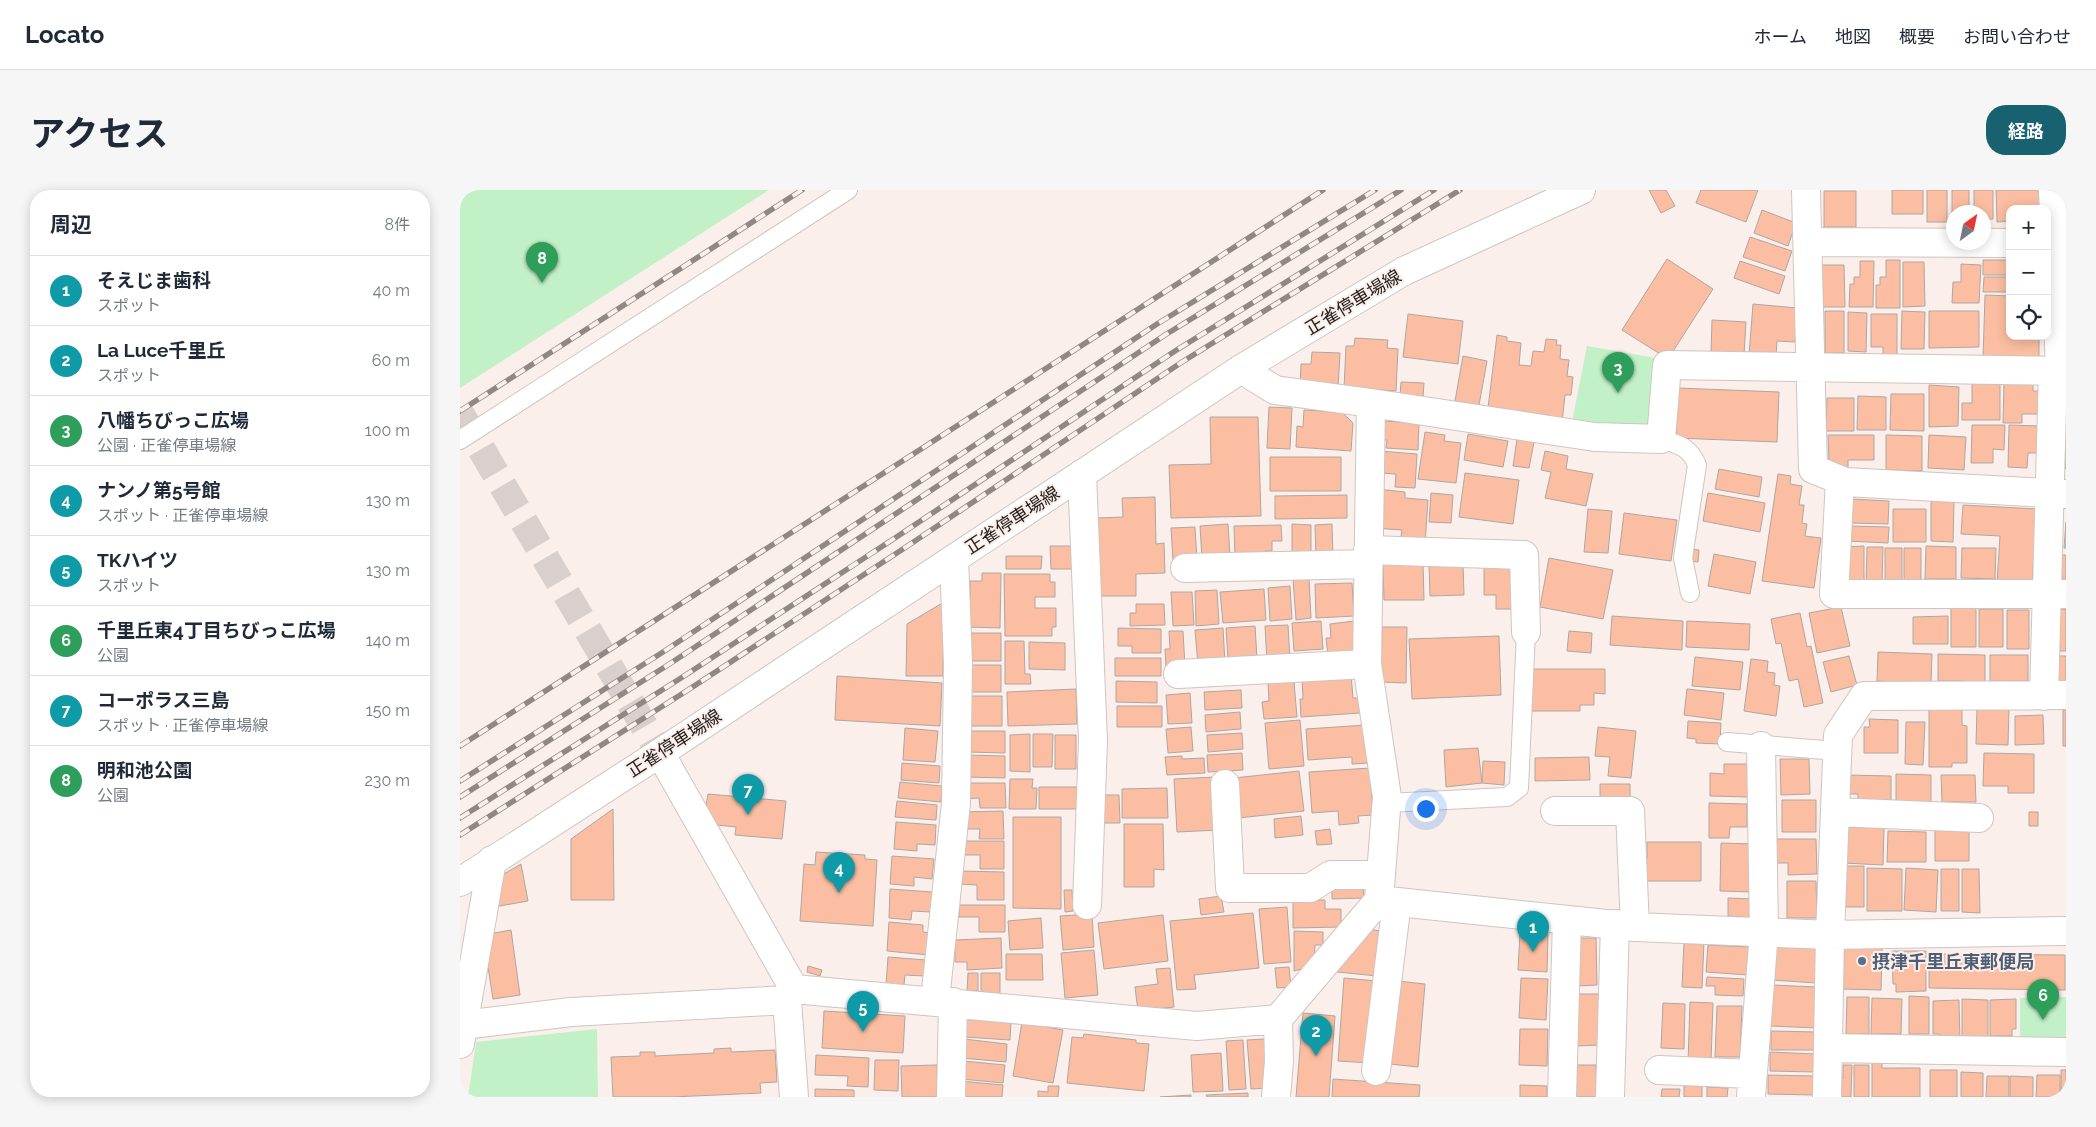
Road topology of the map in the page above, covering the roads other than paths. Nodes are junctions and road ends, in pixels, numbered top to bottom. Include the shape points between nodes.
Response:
1 (848, 190) edge
2 (1581, 190) edge
3 (1806, 190) edge
4 (2053, 190) edge
5 (1808, 242) junction
6 (2006, 243) edge
7 (2056, 256) edge
8 (1811, 367) junction
9 (1241, 369) junction
10 (2060, 371) edge
11 (1370, 403) junction
12 (1661, 439) junction
13 (460, 440) edge
14 (1082, 474) junction
15 (1840, 480) junction
16 (2058, 494) edge
17 (1368, 557) junction
18 (954, 559) junction
19 (1185, 568) dead end
20 (1690, 593) dead end
21 (2057, 594) edge
22 (1526, 632) joint
23 (1367, 664) junction
24 (1178, 674) dead end
25 (2055, 696) edge
26 (1727, 742) dead end
27 (1761, 746) junction
28 (1837, 751) junction
29 (660, 753) junction
30 (1224, 784) dead end
31 (1387, 804) junction
32 (1555, 811) dead end
33 (1835, 812) junction
34 (1979, 818) dead end
35 (492, 860) junction
36 (460, 882) edge
37 (1386, 893) junction
38 (1087, 905) dead end
39 (1568, 920) junction
40 (1625, 926) junction
41 (2066, 931) edge
42 (1764, 932) junction
43 (1830, 935) junction
44 (791, 994) junction
45 (944, 1001) junction
46 (1278, 1019) junction
47 (462, 1034) edge
48 (1828, 1048) junction
49 (2066, 1052) edge
50 (1659, 1070) dead end
51 (1376, 1071) dead end
52 (1751, 1086) edge
53 (794, 1097) edge
54 (951, 1097) edge
55 (1276, 1097) edge
56 (1562, 1097) edge
57 (1610, 1097) edge
58 (1827, 1097) edge

1 - 13 lane
2 - 9 street, 正雀停車場線 via 1404,271
3 - 5 street
4 - 7 street
5 - 6 street
5 - 8 street
7 - 10 street
8 - 10 street
8 - 12 street via 1667,365
8 - 15 street via 1813,469
9 - 11 street via 1275,390
9 - 14 street, 正雀停車場線
10 - 16 street
11 - 12 street via 1595,437
11 - 17 street
12 - 20 lane via 1685,447 1697,465 1683,558
14 - 18 street, 正雀停車場線
14 - 38 street via 1093,741
15 - 16 street
15 - 21 street via 1834,594
16 - 21 street
17 - 19 street
17 - 22 street via 1524,555
17 - 23 street
18 - 29 street, 正雀停車場線
18 - 45 street via 958,664 956,803
21 - 25 street
22 - 31 lane via 1519,788 1506,797
23 - 24 street
23 - 31 street
25 - 28 street via 1864,696 1838,735
26 - 27 lane
27 - 28 lane
27 - 42 street
28 - 33 street
29 - 35 street, 正雀停車場線
29 - 44 street
30 - 37 street via 1230,888 1310,888 1331,875
31 - 37 street
32 - 40 street via 1630,812
33 - 34 street
33 - 43 street
35 - 36 street, 正雀停車場線
35 - 47 street
37 - 39 street
37 - 46 street
37 - 51 street
39 - 40 street
39 - 56 street
40 - 42 street
40 - 57 street
41 - 43 street
42 - 43 street
42 - 52 street
43 - 48 street
44 - 45 street
44 - 47 street via 571,1012
44 - 53 street
45 - 46 street via 1197,1026
45 - 54 street
46 - 55 street
48 - 49 street
48 - 58 street
50 - 52 street

